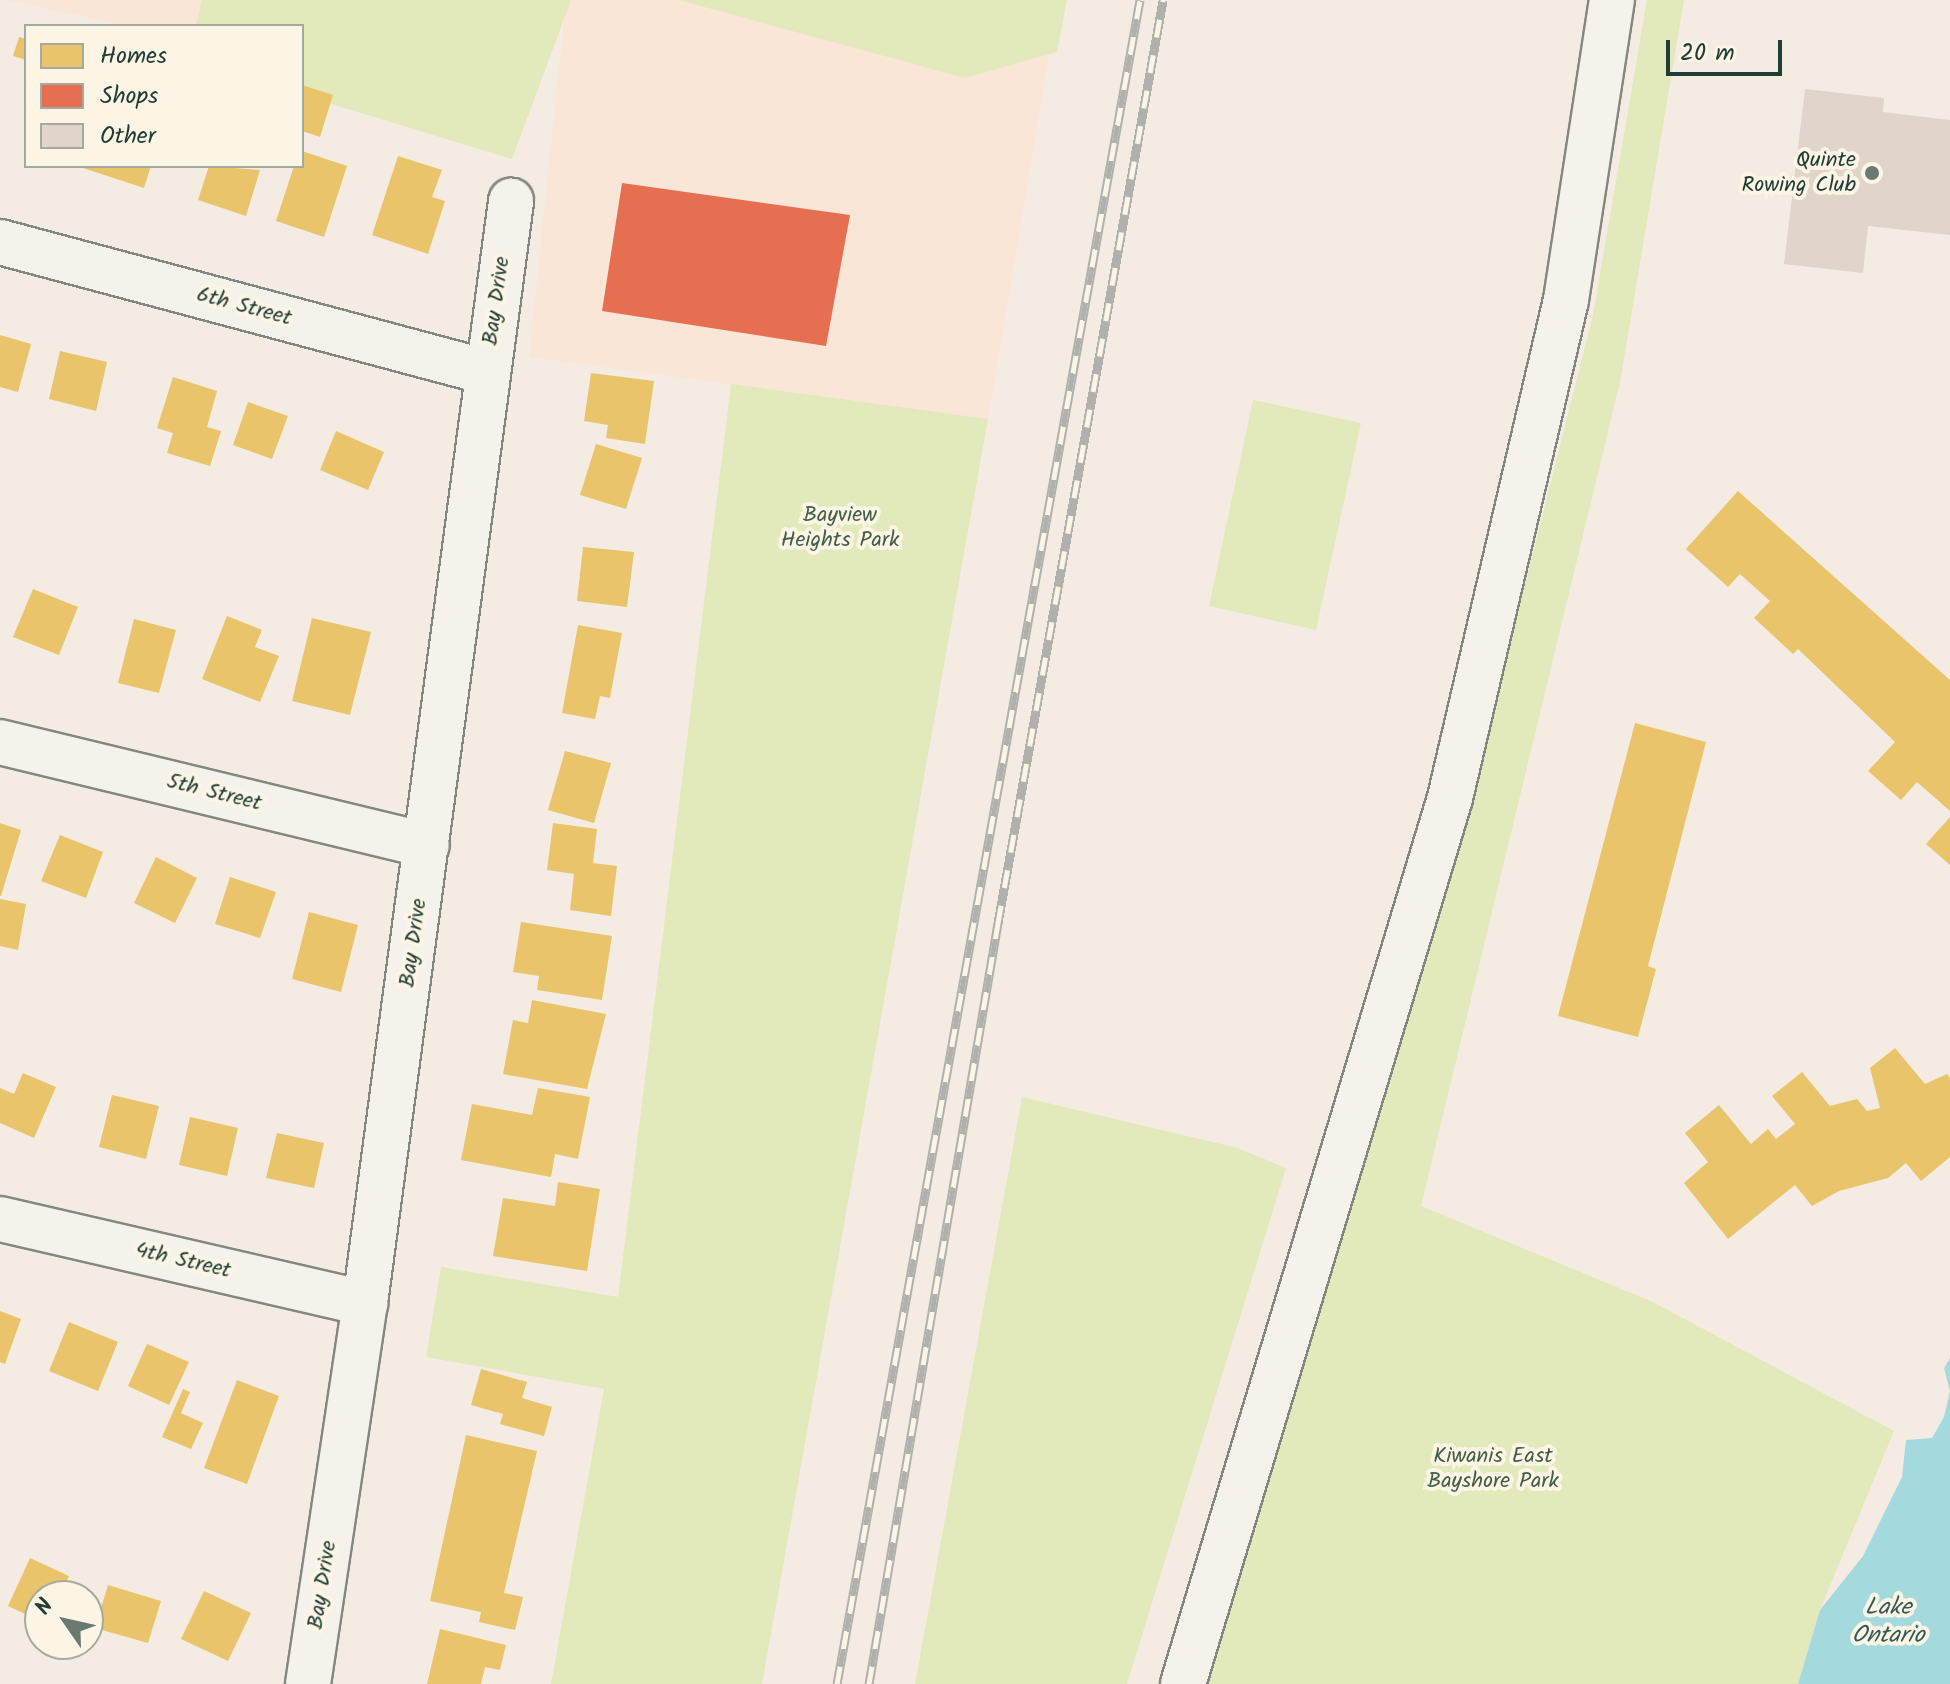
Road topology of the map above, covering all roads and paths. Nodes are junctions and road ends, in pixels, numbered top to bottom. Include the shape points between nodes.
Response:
1 (1612, 0) edge
2 (511, 201) dead end
3 (0, 242) edge
4 (487, 372) junction
5 (0, 742) edge
6 (427, 845) junction
7 (0, 1219) edge
8 (365, 1303) junction
9 (308, 1684) edge
10 (1183, 1684) edge

1 - 10 street via 1566,300 1450,798
2 - 4 street, Bay Drive
3 - 4 street, 6th Street
4 - 6 street, Bay Drive
5 - 6 street, 5th Street
6 - 8 street, Bay Drive
7 - 8 street, 4th Street
8 - 9 street, Bay Drive

